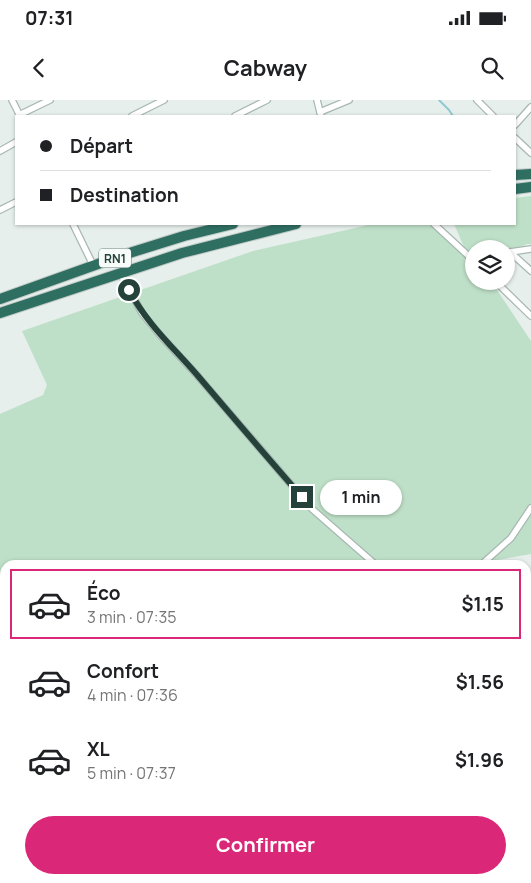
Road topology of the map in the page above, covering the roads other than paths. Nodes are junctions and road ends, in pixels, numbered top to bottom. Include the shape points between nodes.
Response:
1 (12, 100) edge
2 (50, 100) edge
3 (164, 100) edge
4 (267, 100) edge
5 (317, 100) edge
6 (349, 100) edge
7 (477, 100) edge
8 (531, 107) edge
9 (245, 114) edge
10 (320, 114) edge
11 (20, 115) edge
12 (22, 115) edge
13 (134, 115) edge
14 (492, 115) edge
15 (516, 125) edge
16 (516, 139) edge
17 (15, 143) edge
18 (0, 151) edge
19 (531, 153) edge
20 (531, 174) edge
21 (516, 175) edge
22 (531, 187) edge
23 (516, 189) edge
24 (15, 202) edge
25 (0, 210) edge
26 (73, 225) edge
27 (229, 225) edge
28 (292, 225) edge
29 (435, 225) edge
30 (531, 249) edge
31 (515, 252) edge
32 (465, 253) edge
33 (515, 259) edge
34 (93, 265) junction
35 (531, 271) edge
36 (120, 273) junction
37 (504, 290) edge
38 (0, 299) edge
39 (0, 313) edge
40 (531, 316) edge
41 (531, 508) edge
42 (370, 560) edge
43 (487, 560) edge

1 - 11 street
2 - 12 street
3 - 13 street
4 - 9 street
5 - 10 street
6 - 10 street
7 - 14 street
8 - 15 street
16 - 19 street
17 - 18 street
20 - 21 highway
22 - 23 highway
24 - 25 street
26 - 34 street
27 - 34 highway, RN1
28 - 36 highway, RN1 via 182,253
29 - 32 street
30 - 31 street
33 - 35 street
34 - 38 highway, RN1
36 - 39 highway, RN1
36 - 42 street via 142,313 160,335 312,509
37 - 40 street
41 - 43 street via 511,538

